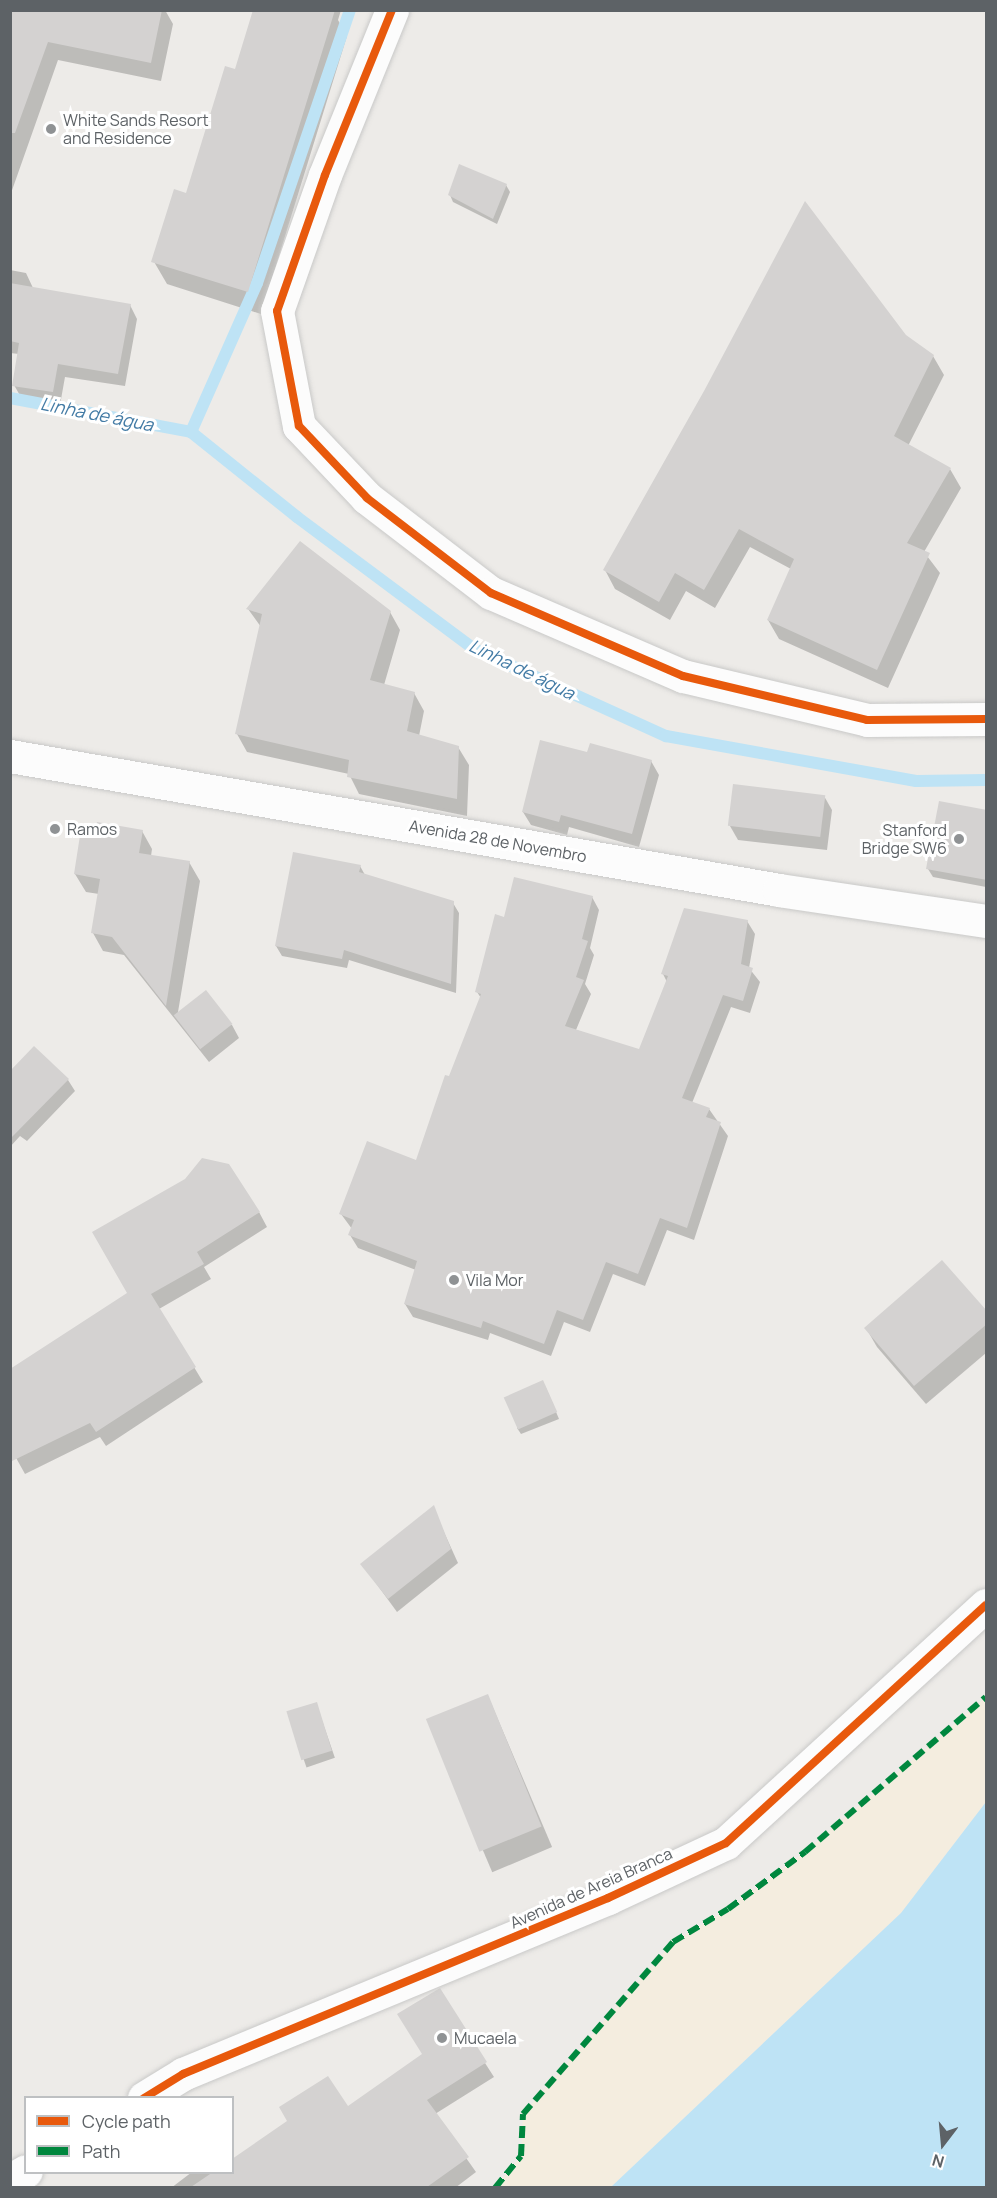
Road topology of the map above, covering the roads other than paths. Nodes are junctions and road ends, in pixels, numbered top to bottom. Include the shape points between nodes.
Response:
1 (392, 10) edge
2 (987, 719) edge
3 (10, 756) edge
4 (987, 921) edge
5 (987, 1605) edge
6 (146, 2096) edge
7 (24, 2172) edge
8 (10, 2180) edge

1 - 2 street via 325,175 276,311 299,426 367,498 491,593 683,676 867,720
3 - 4 street, Avenida 28 de Novembro via 779,890
5 - 6 street, Avenida de Areia Branca via 726,1844 608,1898 183,2073
7 - 8 street

